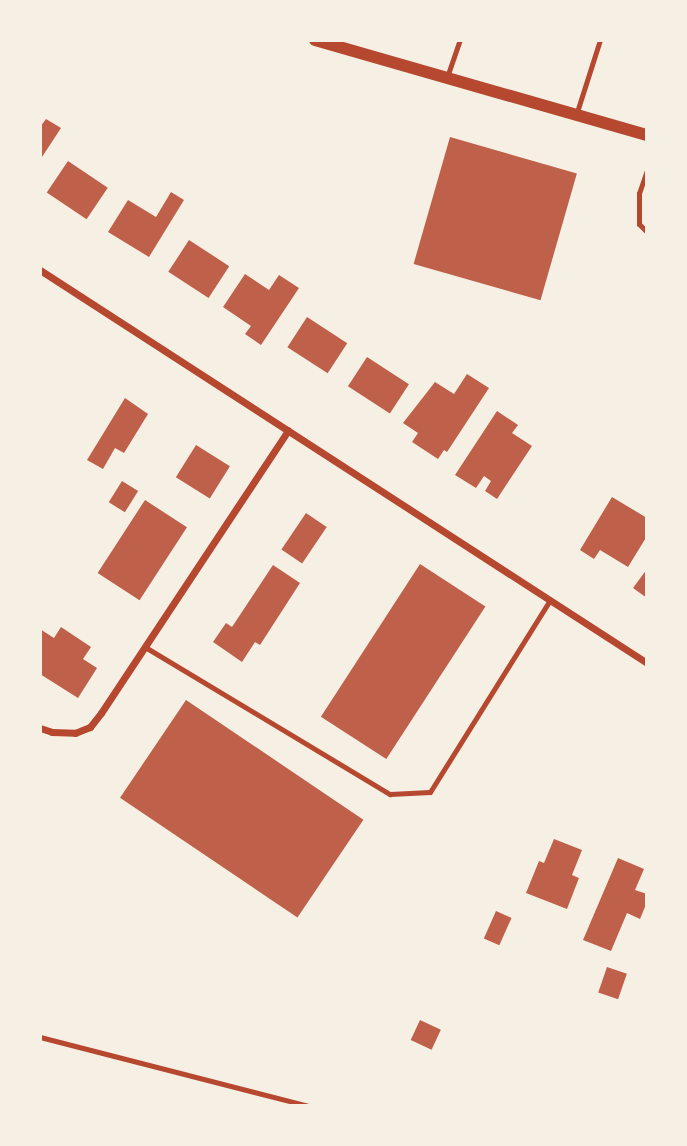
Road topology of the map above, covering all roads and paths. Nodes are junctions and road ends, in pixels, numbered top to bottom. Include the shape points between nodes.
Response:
1 (316, 40) edge
2 (460, 40) edge
3 (600, 40) edge
4 (447, 78) junction
5 (576, 115) junction
6 (647, 135) edge
7 (647, 170) edge
8 (647, 232) edge
9 (40, 270) edge
10 (288, 430) junction
11 (550, 600) junction
12 (145, 647) junction
13 (647, 663) edge
14 (40, 728) edge
15 (40, 1037) edge
16 (308, 1106) edge

1 - 4 street
2 - 4 lane
3 - 5 lane
4 - 5 street
5 - 6 street
7 - 8 lane via 639,193 639,223
9 - 10 street
10 - 11 street
10 - 12 street
11 - 12 lane via 430,792 390,794
11 - 13 street
12 - 14 street via 90,727 75,733
15 - 16 lane

